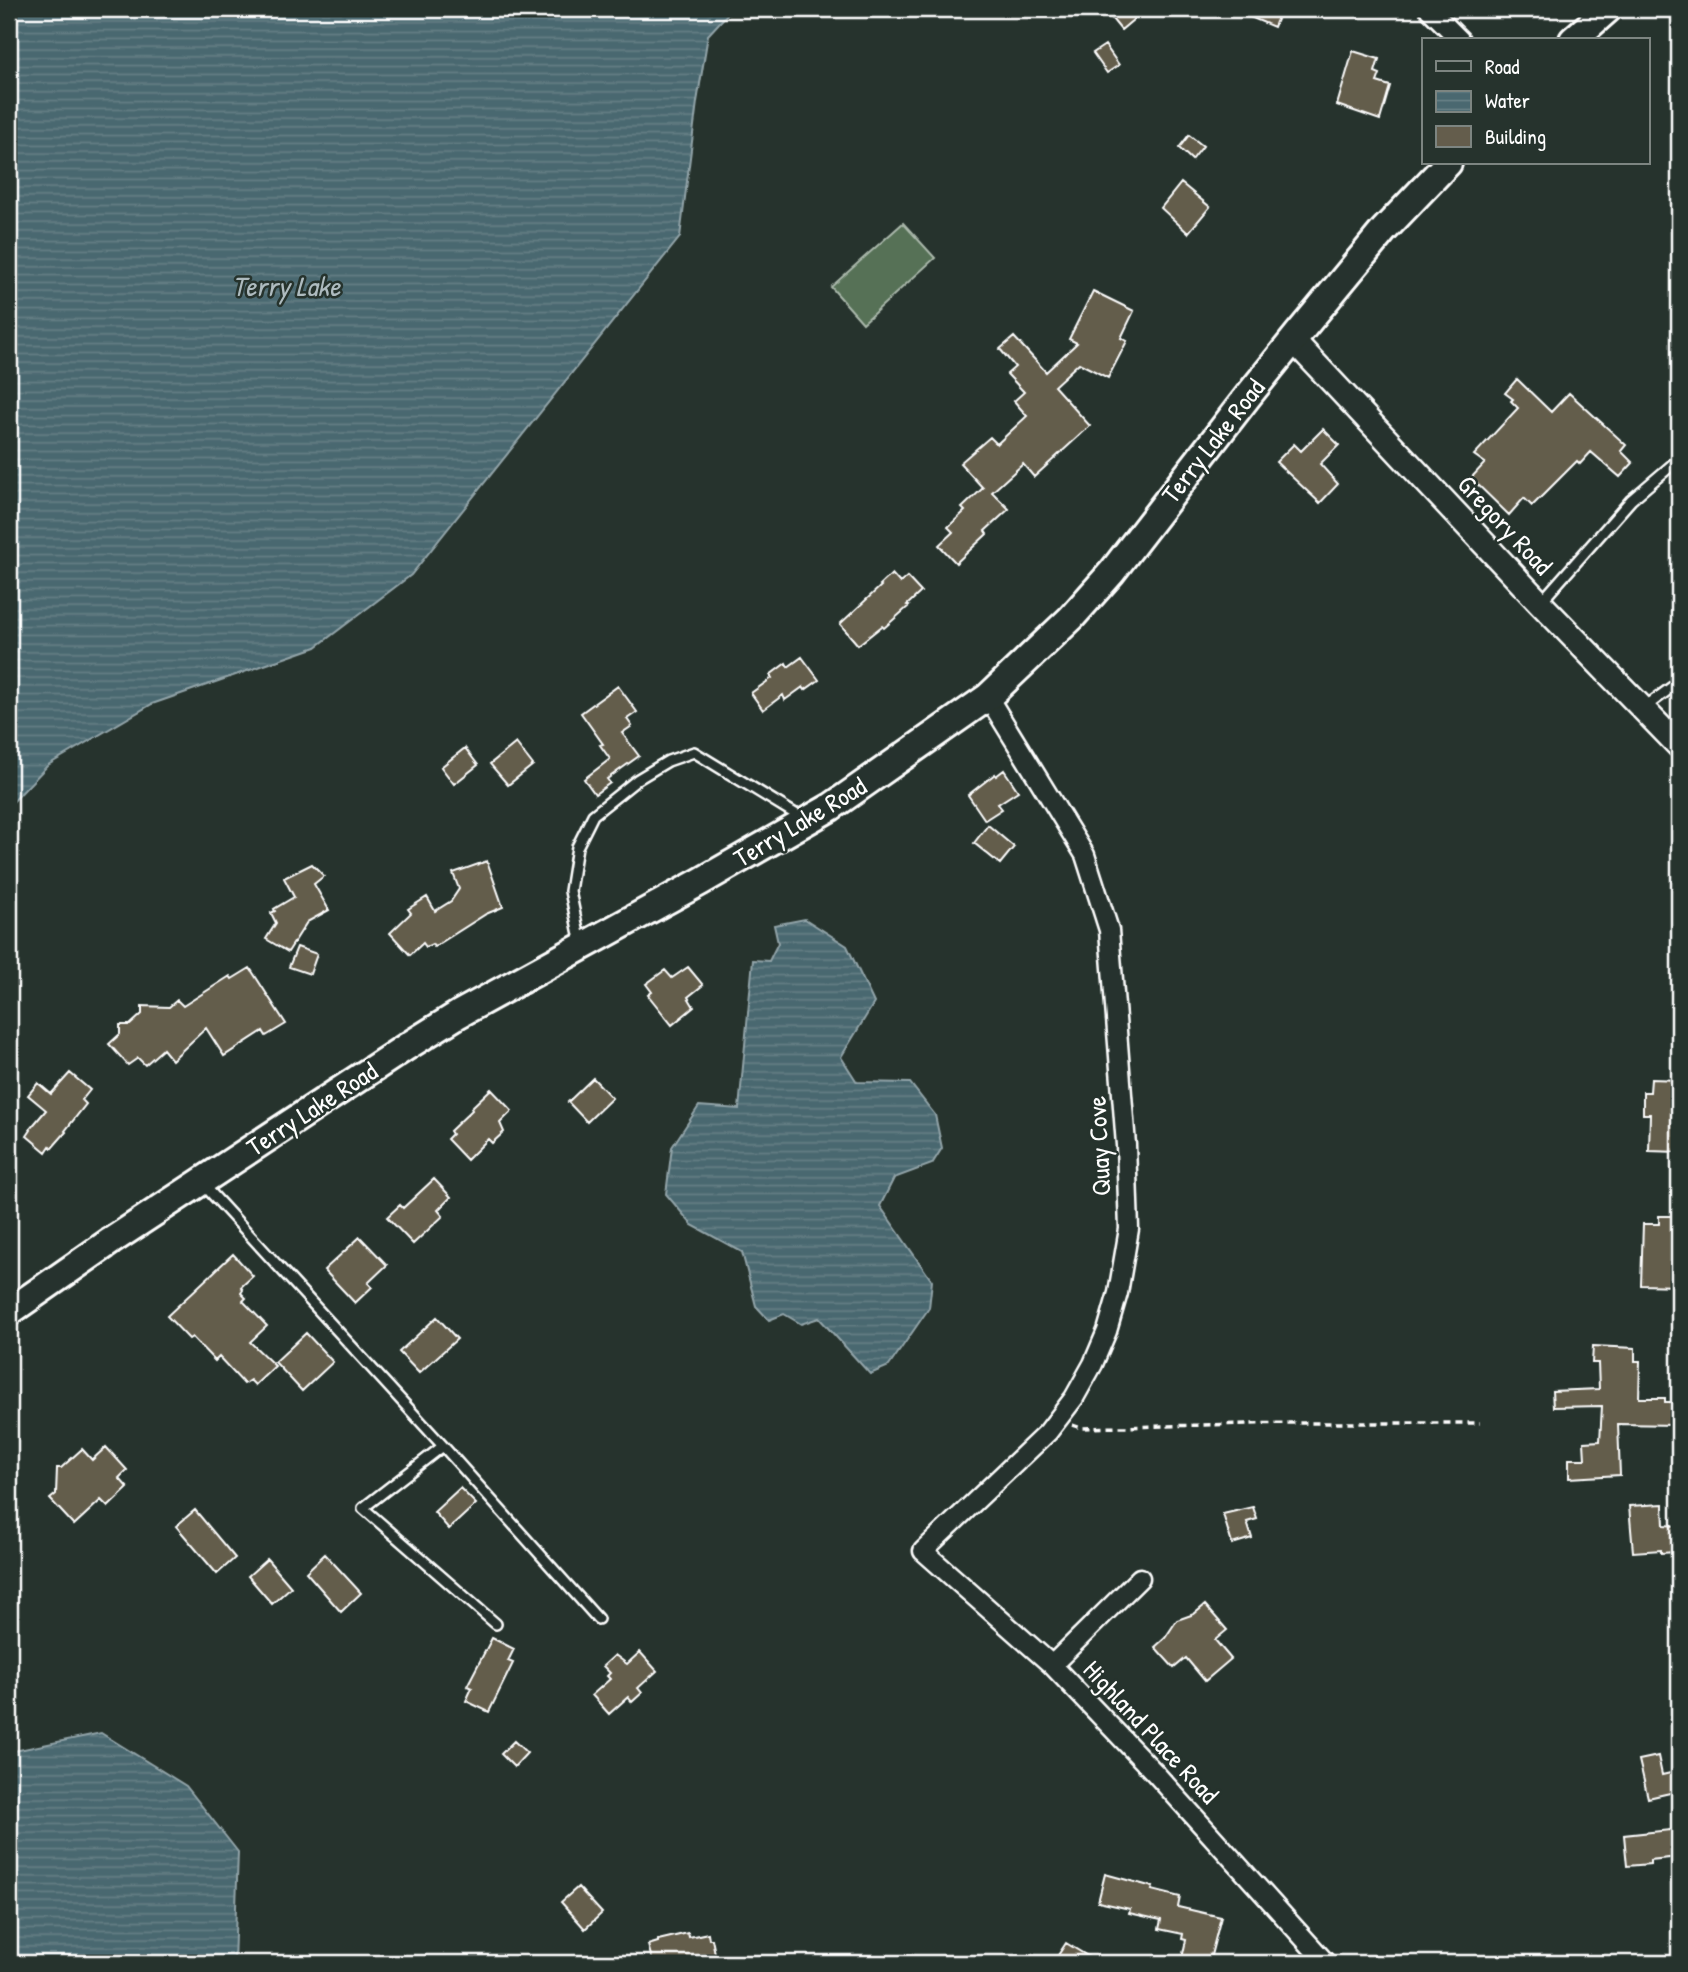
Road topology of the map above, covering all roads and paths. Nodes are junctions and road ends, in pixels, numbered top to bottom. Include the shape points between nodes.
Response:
1 (1429, 9) edge
2 (1608, 9) edge
3 (1458, 38) edge
4 (1575, 38) edge
5 (1447, 164) edge
6 (1293, 340) junction
7 (1679, 459) edge
8 (1540, 603) junction
9 (1679, 682) edge
10 (988, 696) junction
11 (1643, 708) junction
12 (1679, 746) edge
13 (806, 821) junction
14 (581, 947) junction
15 (201, 1182) junction
16 (9, 1312) edge
17 (1057, 1419) junction
18 (1480, 1423) dead end
19 (443, 1446) junction
20 (923, 1551) joint
21 (1140, 1578) dead end
22 (598, 1619) dead end
23 (496, 1624) dead end
24 (1052, 1665) junction
25 (1326, 1963) edge

1 - 3 street
2 - 4 main road
5 - 6 main road, Terry Lake Road via 1384,230
6 - 8 street, Gregory Road
6 - 10 main road, Terry Lake Road via 1112,572 1071,618
7 - 8 lane via 1631,500
8 - 11 street, Gregory Road
9 - 11 lane
10 - 13 main road, Terry Lake Road
10 - 17 street, Quay Cove via 1085,855 1109,930 1129,1229 1107,1331 1074,1398
11 - 12 street, Gregory Road
13 - 14 main road, Terry Lake Road
13 - 14 lane via 694,752 668,761 593,815 577,847 570,891
14 - 15 main road, Terry Lake Road via 459,1014
15 - 16 main road, Terry Lake Road
15 - 19 lane
17 - 18 path via 1081,1428
17 - 20 street, Quay Cove
19 - 22 lane
19 - 23 lane via 363,1507
20 - 24 street, Highland Place Road
21 - 24 street
24 - 25 street, Highland Place Road

